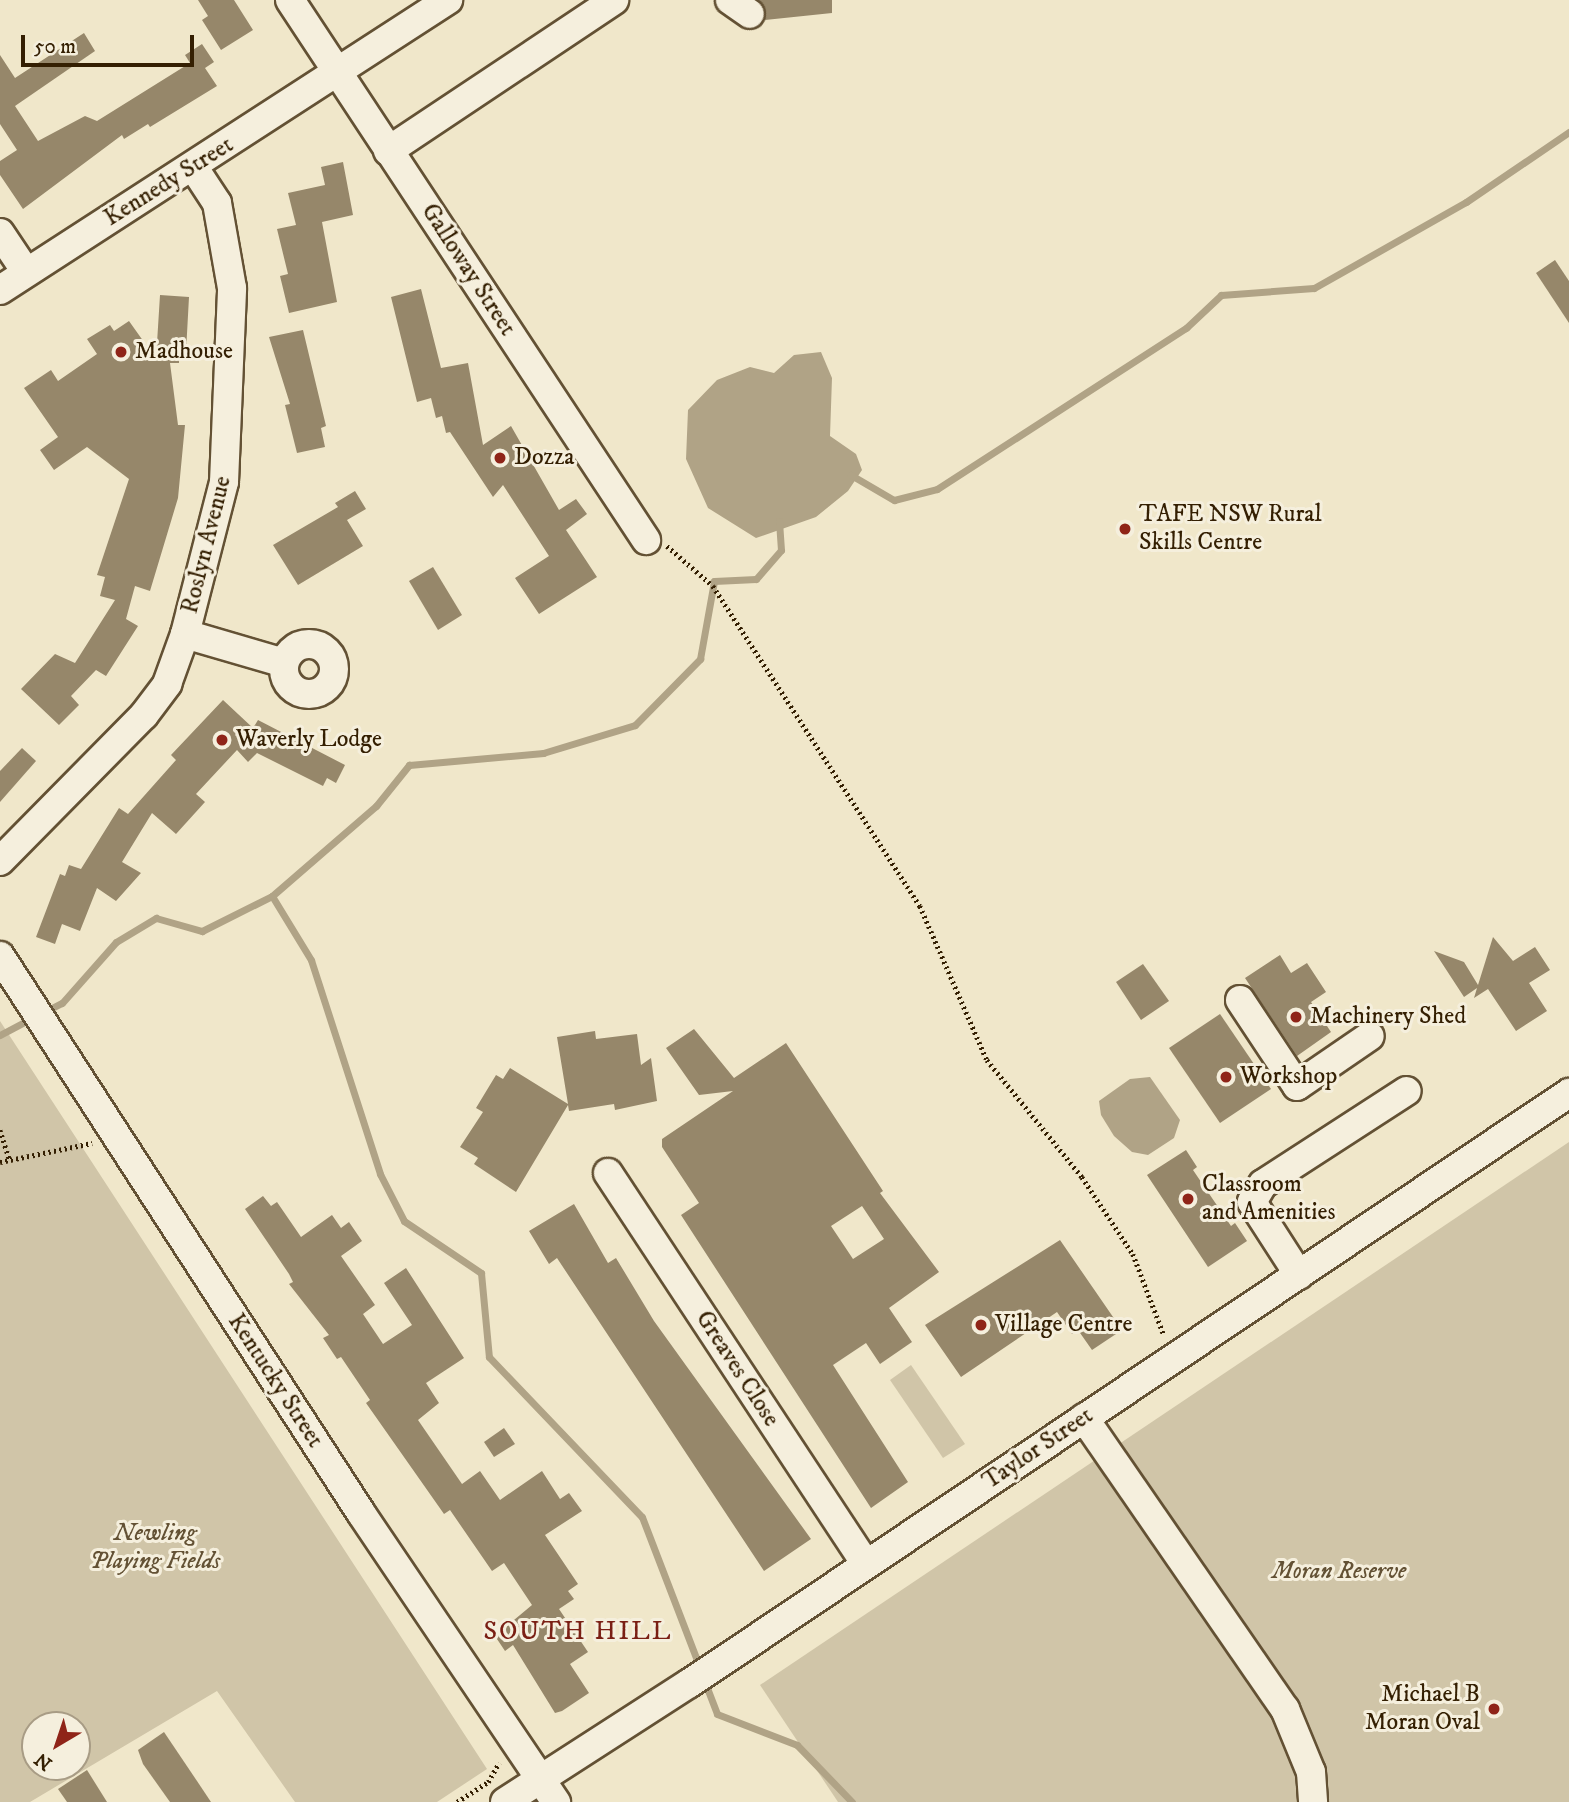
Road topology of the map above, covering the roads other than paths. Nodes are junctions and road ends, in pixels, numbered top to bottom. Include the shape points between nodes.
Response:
1 (290, 0) edge
2 (448, 0) edge
3 (614, 0) edge
4 (337, 73) junction
5 (388, 151) junction
6 (194, 168) junction
7 (0, 233) edge
8 (26, 272) junction
9 (0, 290) edge
10 (646, 540) road end
11 (185, 634) junction
12 (284, 663) dead end
13 (0, 861) edge
14 (3, 960) edge
15 (1240, 1000) dead end
16 (1370, 1036) dead end
17 (1407, 1091) dead end
18 (1569, 1093) edge
19 (608, 1173) dead end
20 (1299, 1275) junction
21 (1084, 1418) junction
22 (866, 1564) junction
23 (540, 1777) junction
24 (502, 1789) edge
25 (556, 1802) edge
26 (1313, 1802) edge

1 - 4 street, Galloway Street
2 - 4 street, Kennedy Street
3 - 5 street
4 - 5 street, Galloway Street
4 - 6 street, Kennedy Street
5 - 10 street, Galloway Street
6 - 8 street, Kennedy Street
6 - 11 street, Roslyn Avenue via 217,203 232,288 224,482
7 - 8 street
8 - 9 street, Kennedy Street
11 - 12 street
11 - 13 street, Roslyn Avenue via 167,684 144,715
14 - 23 street, Kentucky Street via 361,1513
15 - 16 street via 1297,1086
17 - 20 street via 1263,1184 1252,1202
18 - 20 street, Taylor Street
19 - 22 street, Greaves Close
20 - 21 street, Taylor Street
21 - 22 street, Taylor Street
21 - 26 street via 1285,1709 1311,1772
22 - 23 street, Taylor Street
23 - 24 street, Taylor Street
23 - 25 street, Kentucky Street

